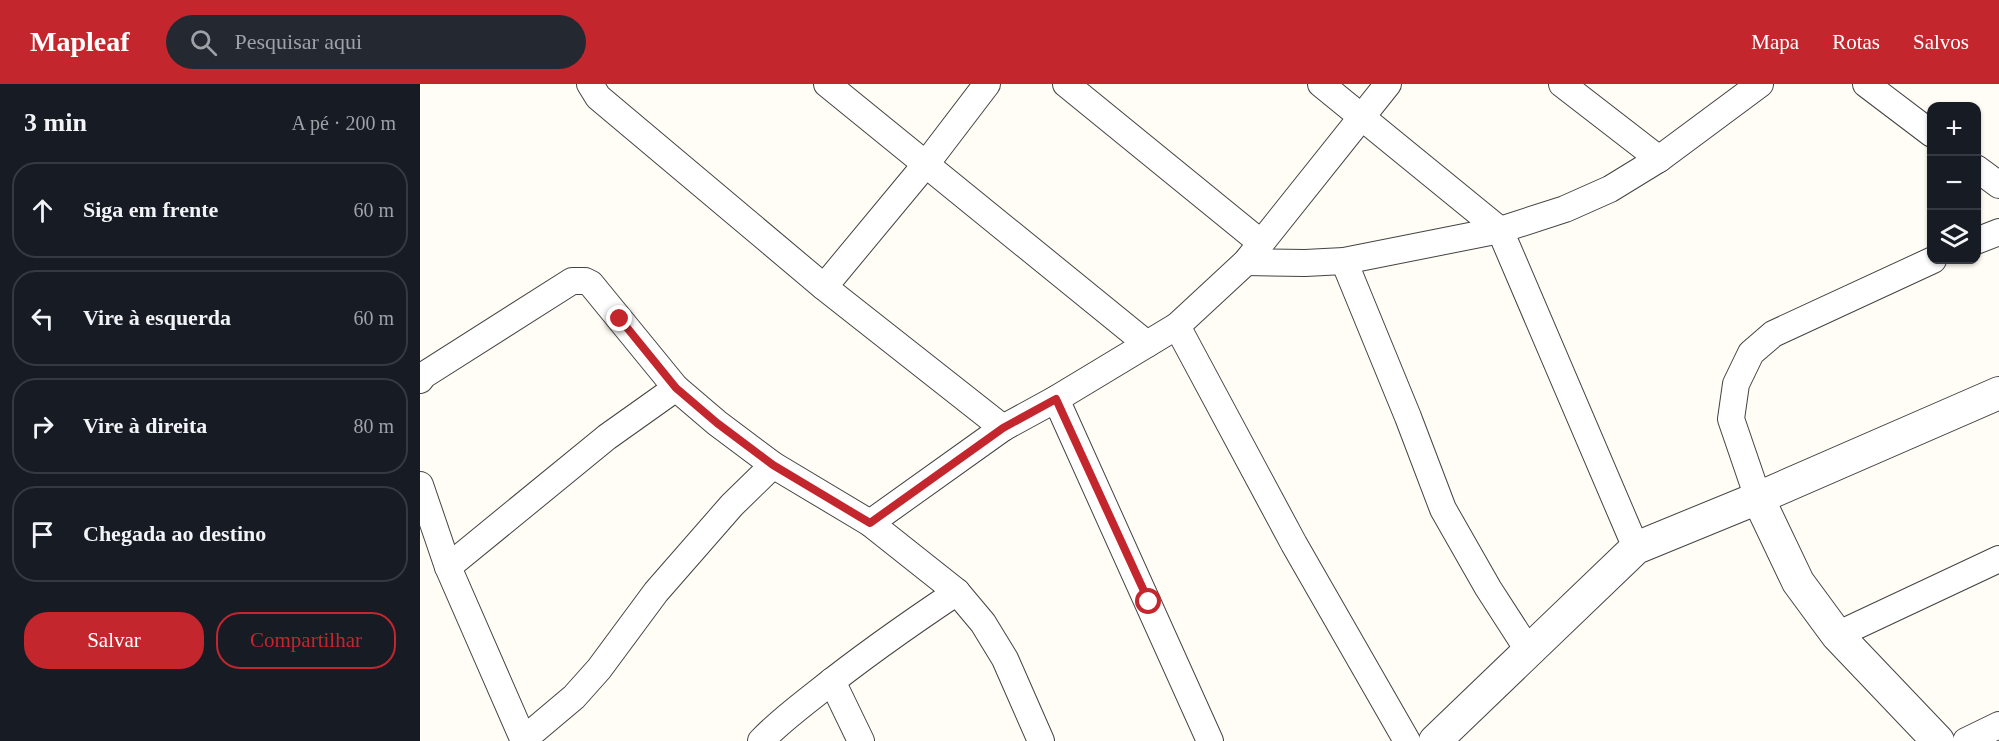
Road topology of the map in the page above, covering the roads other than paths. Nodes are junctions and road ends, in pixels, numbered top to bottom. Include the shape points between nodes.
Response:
1 (590, 84) edge
2 (828, 84) edge
3 (987, 84) edge
4 (1066, 84) edge
5 (1321, 84) edge
6 (1388, 84) edge
7 (1562, 84) edge
8 (1760, 84) edge
9 (1866, 84) edge
10 (1362, 116) junction
11 (1927, 130) edge
12 (1659, 159) junction
13 (926, 164) junction
14 (1981, 171) edge
15 (1999, 186) edge
16 (1500, 230) junction
17 (1999, 232) edge
18 (1981, 240) edge
19 (1253, 252) junction
20 (1344, 261) junction
21 (1927, 263) edge
22 (824, 287) junction
23 (1177, 326) junction
24 (1147, 344) junction
25 (420, 380) edge
26 (676, 388) junction
27 (1999, 393) edge
28 (1056, 399) junction
29 (1003, 428) junction
30 (773, 465) junction
31 (420, 485) edge
32 (1758, 498) junction
33 (870, 523) junction
34 (1636, 548) junction
35 (1999, 559) edge
36 (448, 567) junction
37 (957, 592) junction
38 (1837, 635) junction
39 (1528, 650) junction
40 (832, 681) junction
41 (1999, 725) edge
42 (523, 740) edge
43 (760, 741) edge
44 (861, 741) edge
45 (1041, 741) edge
46 (1210, 741) edge
47 (1407, 741) edge
48 (1435, 741) edge
49 (1938, 741) edge
50 (1966, 741) edge

1 - 22 street via 598,97
2 - 13 street
3 - 13 street
4 - 19 street
5 - 10 street
6 - 10 street
7 - 12 street
8 - 12 street
9 - 11 street
10 - 16 street
10 - 19 street
12 - 16 street via 1610,189 1566,209
13 - 22 street
13 - 24 street
14 - 15 street
16 - 20 street
16 - 34 street
17 - 18 street
19 - 20 street via 1305,263
19 - 23 street
20 - 39 street via 1443,509
21 - 32 street via 1773,334 1751,353 1737,384 1731,418
22 - 29 street
23 - 24 street
23 - 47 street
24 - 28 street
25 - 26 street via 578,280 591,284
26 - 30 street
26 - 36 street via 607,437
27 - 32 street
28 - 29 street
28 - 46 street
29 - 33 street
30 - 33 street
30 - 42 street via 664,583 574,697
31 - 36 street
32 - 34 street
32 - 38 street via 1798,582
33 - 37 street
34 - 39 street
35 - 38 street
36 - 42 street
37 - 40 street
37 - 45 street via 983,623 1005,659
38 - 49 street
39 - 48 street
40 - 43 street
40 - 44 street
41 - 50 street

